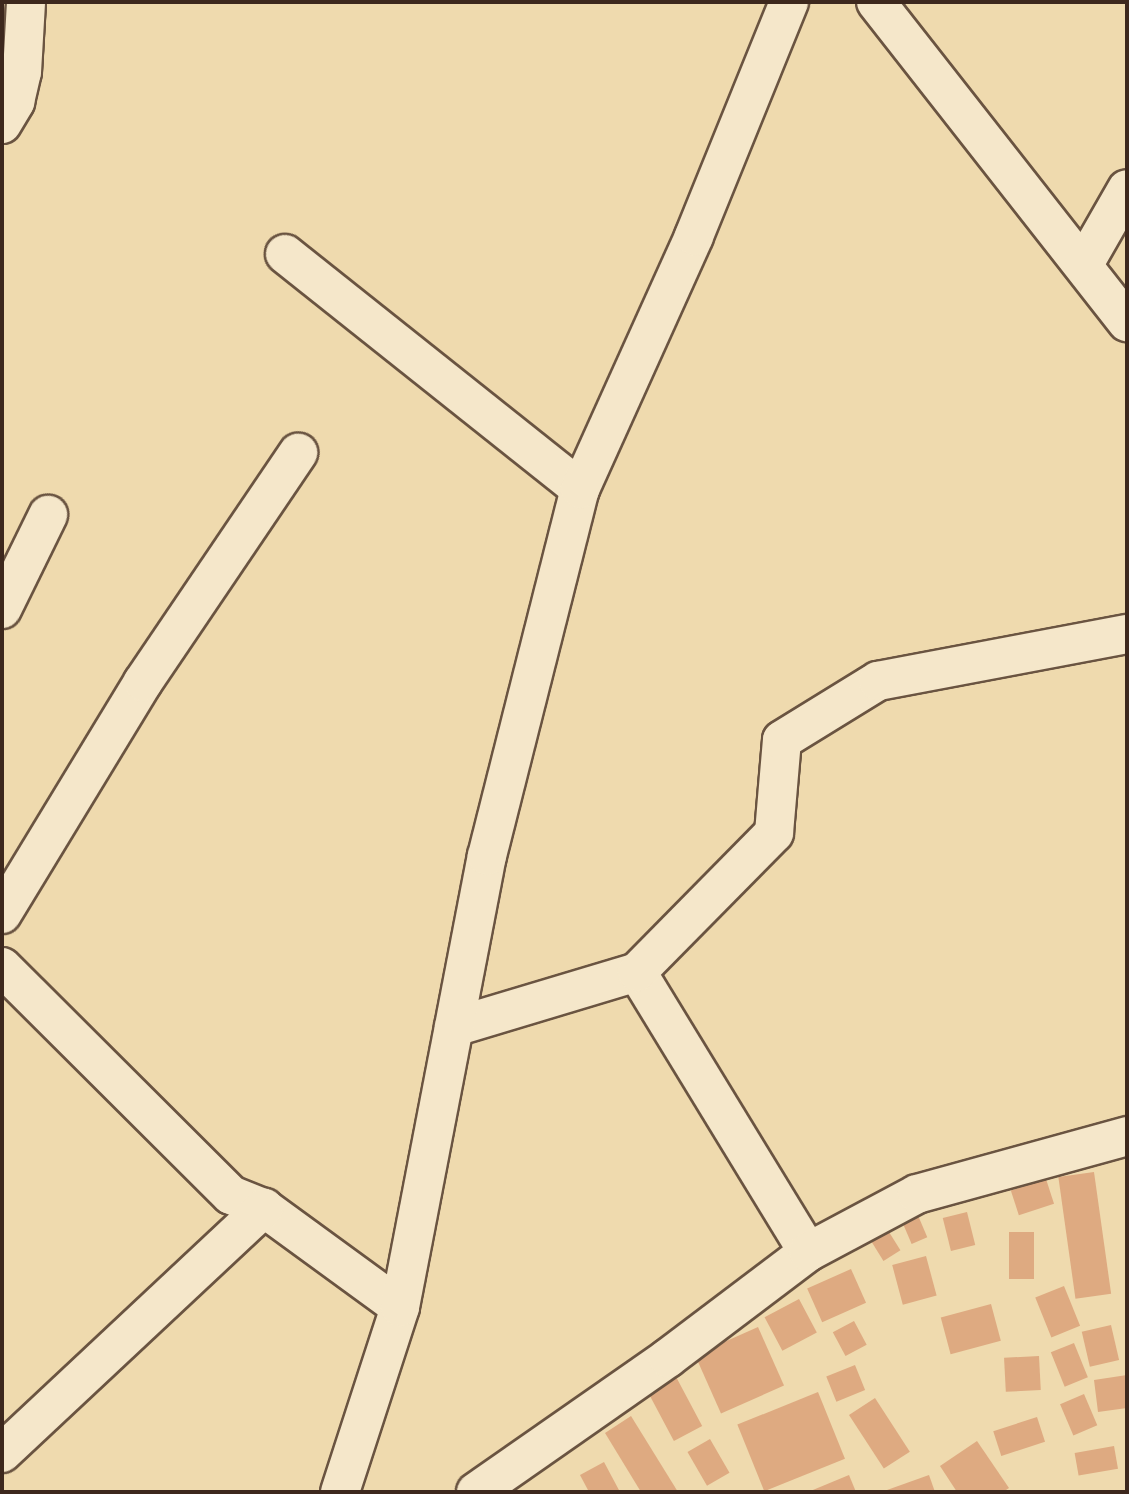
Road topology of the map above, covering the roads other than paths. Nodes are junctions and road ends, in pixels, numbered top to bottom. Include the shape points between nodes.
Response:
1 (26, 2) edge
2 (789, 2) edge
3 (876, 2) edge
4 (2, 124) edge
5 (1127, 189) edge
6 (285, 254) dead end
7 (1084, 264) junction
8 (1127, 322) edge
9 (298, 453) dead end
10 (580, 489) junction
11 (48, 515) dead end
12 (2, 610) edge
13 (1127, 634) edge
14 (2, 914) edge
15 (2, 967) edge
16 (636, 972) junction
17 (454, 1027) junction
18 (1127, 1136) edge
19 (264, 1208) junction
20 (808, 1252) junction
21 (400, 1307) junction
22 (8, 1439) edge
23 (340, 1492) edge
24 (476, 1492) edge

1 - 4 street via 22,72 15,102
2 - 10 street via 694,236
3 - 7 street
5 - 7 street
6 - 10 street
7 - 8 street
9 - 14 street via 143,682
10 - 17 street via 486,856
11 - 12 street
13 - 16 street via 878,681 782,740 774,833
15 - 19 street via 231,1195
16 - 17 street
16 - 20 street
17 - 21 street
18 - 20 street via 917,1194
19 - 21 street
19 - 22 street
20 - 24 street via 668,1358
21 - 23 street

